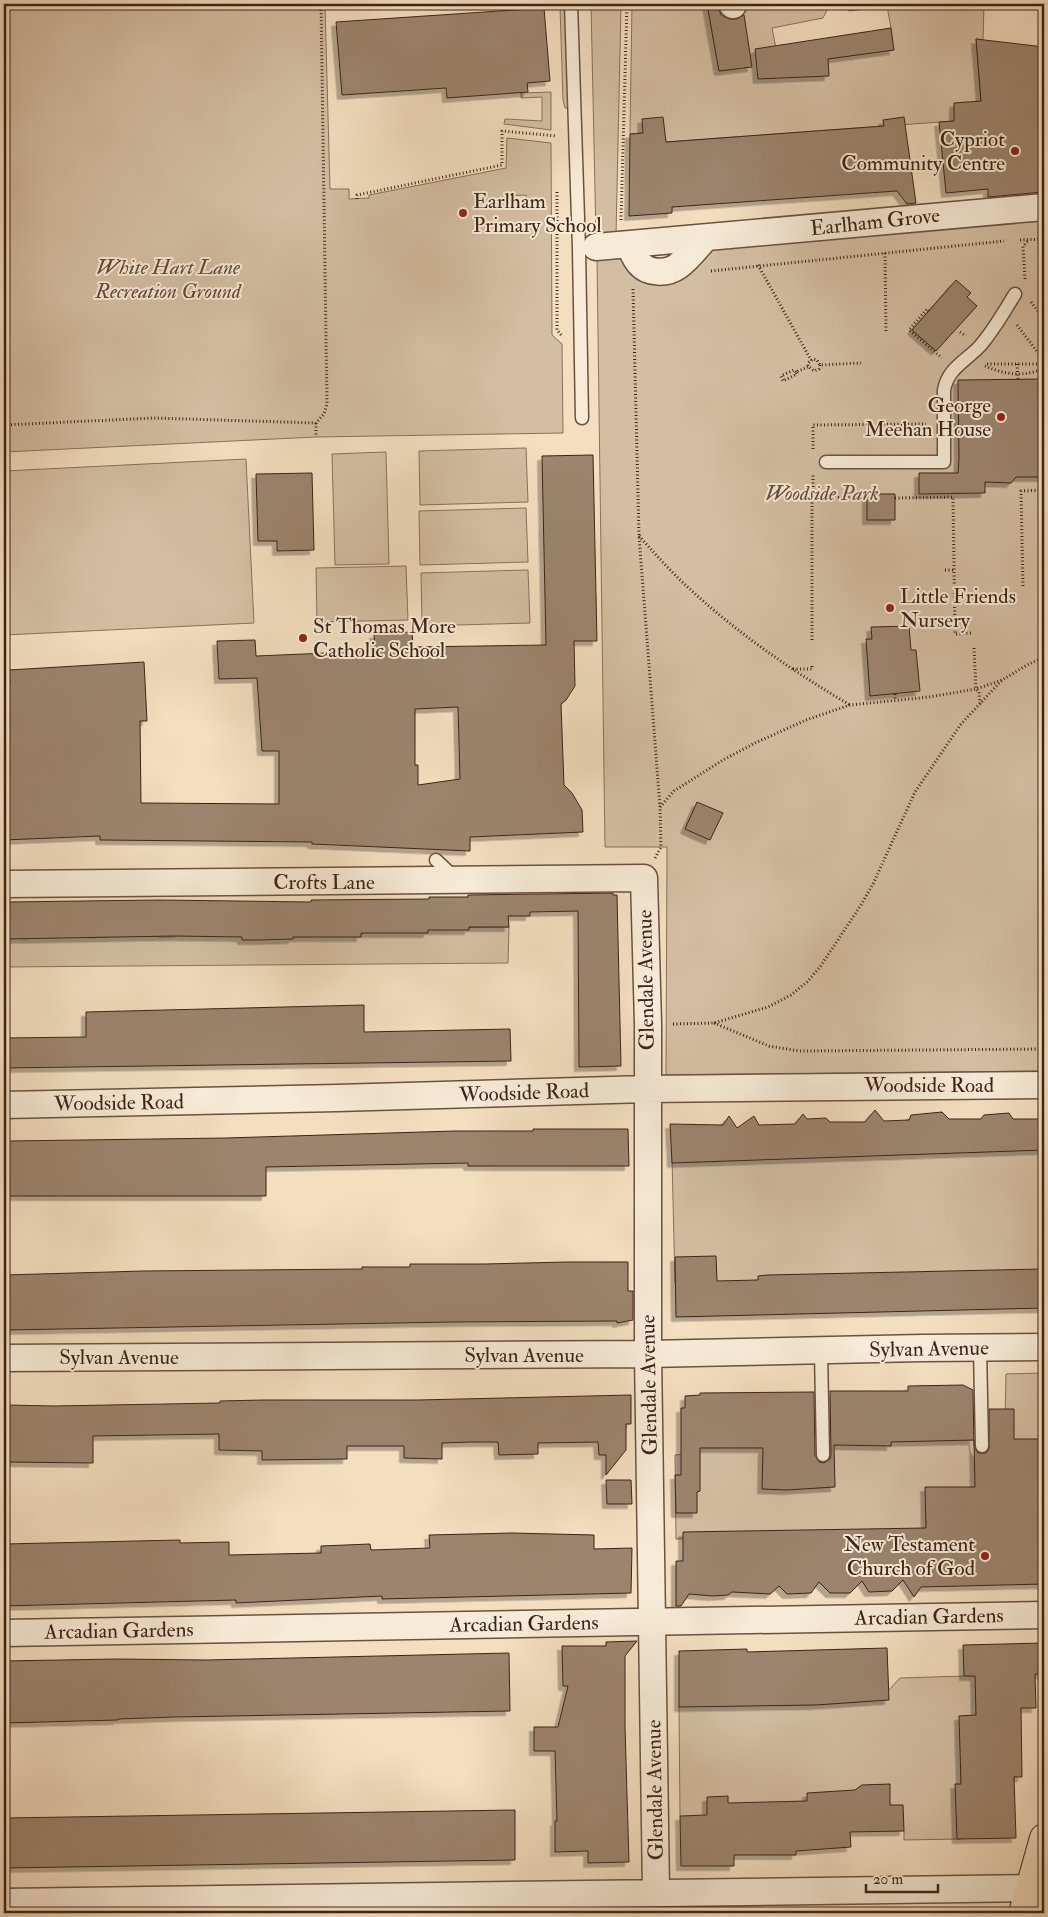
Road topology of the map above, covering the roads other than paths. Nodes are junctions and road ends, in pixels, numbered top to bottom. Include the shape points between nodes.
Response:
1 (571, 4) edge
2 (1044, 207) edge
3 (606, 247) junction
4 (1015, 294) dead end
5 (582, 418) dead end
6 (826, 462) dead end
7 (436, 860) dead end
8 (644, 878) joint
9 (459, 881) junction
10 (4, 884) edge
11 (1044, 1085) edge
12 (646, 1089) junction
13 (4, 1105) edge
14 (1044, 1347) edge
15 (980, 1348) junction
16 (821, 1351) junction
17 (648, 1354) junction
18 (4, 1358) edge
19 (982, 1446) dead end
20 (823, 1455) dead end
21 (1044, 1615) edge
22 (653, 1622) junction
23 (4, 1633) edge
24 (1044, 1838) edge
25 (656, 1892) junction
26 (4, 1902) edge
27 (1025, 1907) edge

1 - 3 lane
2 - 3 street, Earlham Grove
3 - 5 lane
4 - 6 lane via 978,348 941,379 944,390 944,462
7 - 9 lane
8 - 9 street, Crofts Lane
8 - 12 street, Glendale Avenue via 648,1024
9 - 10 street, Crofts Lane
11 - 12 street, Woodside Road
12 - 13 street, Woodside Road
12 - 17 street, Glendale Avenue
14 - 15 street, Sylvan Avenue
15 - 16 street, Sylvan Avenue
15 - 19 lane
16 - 17 street, Sylvan Avenue
16 - 20 lane
17 - 18 street, Sylvan Avenue
17 - 22 street, Glendale Avenue
21 - 22 street, Arcadian Gardens
22 - 23 street, Arcadian Gardens
22 - 25 street, Glendale Avenue
24 - 27 main road
25 - 26 street
25 - 27 street

